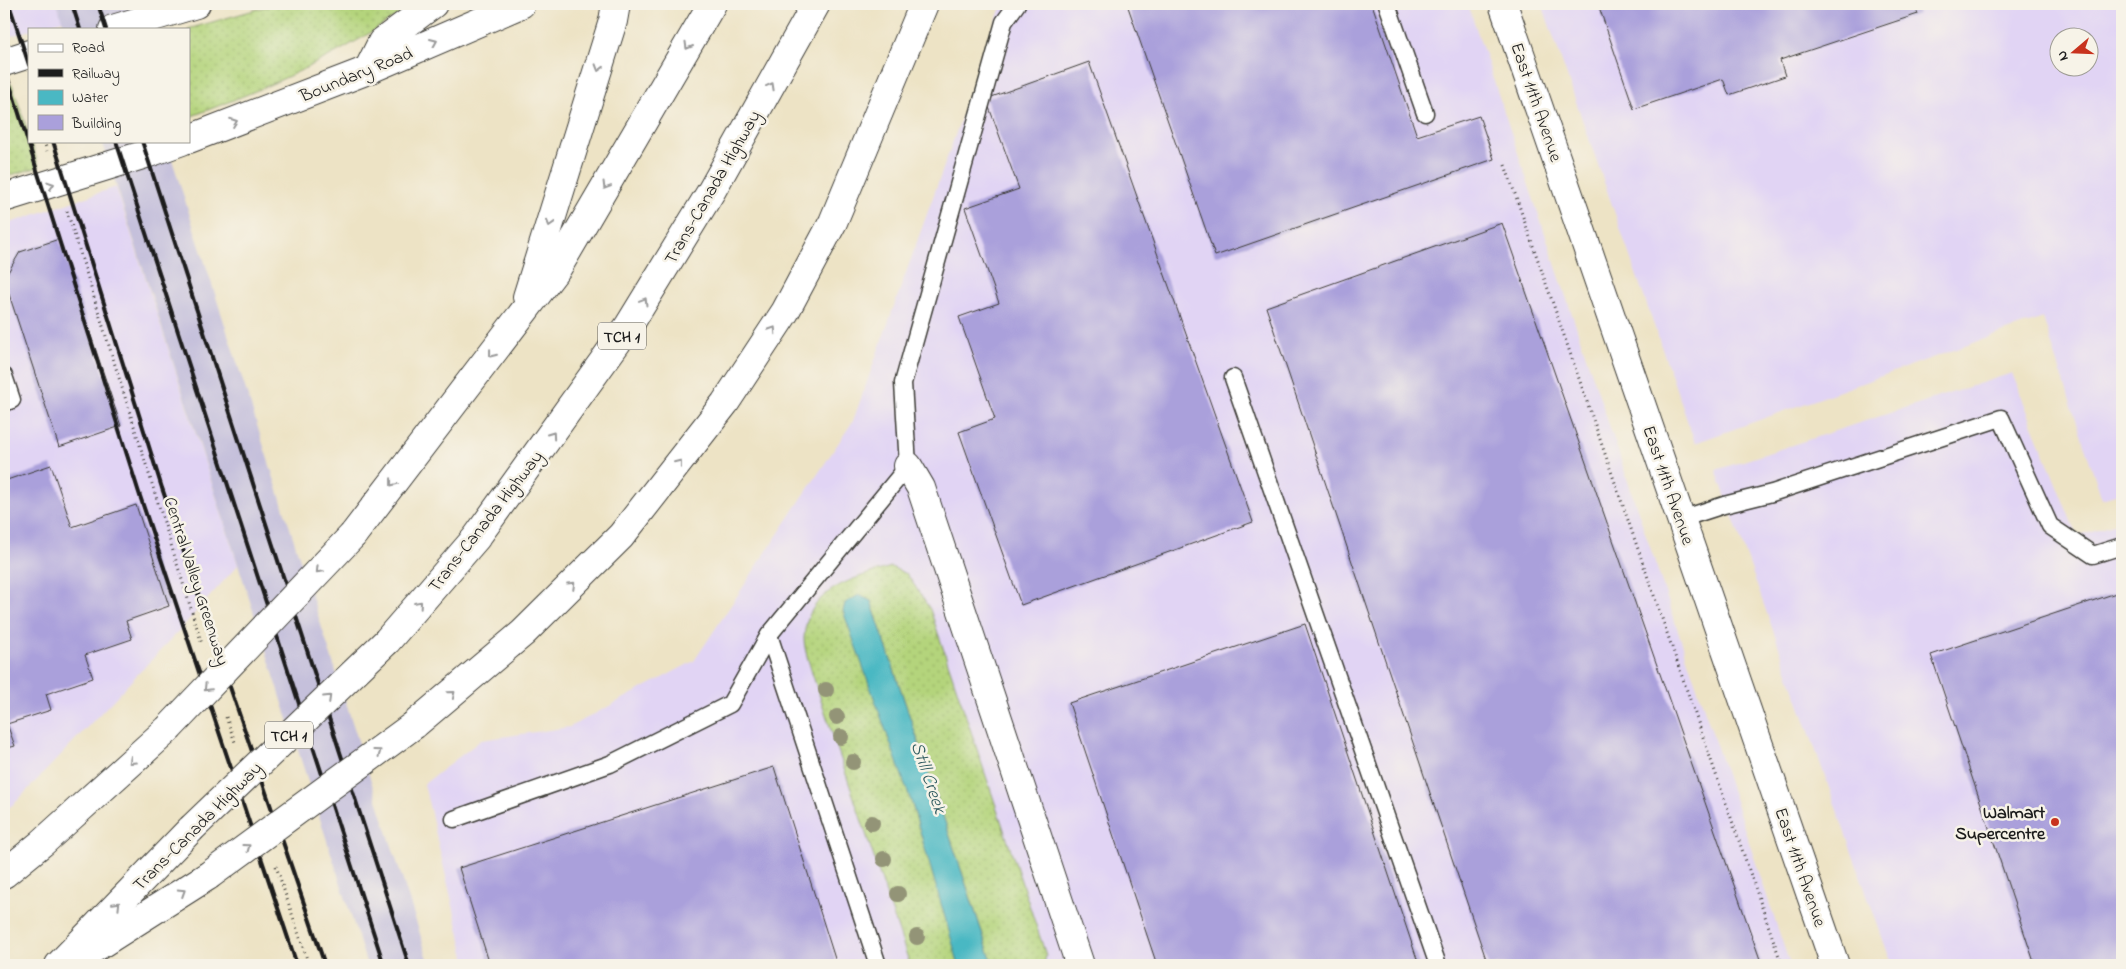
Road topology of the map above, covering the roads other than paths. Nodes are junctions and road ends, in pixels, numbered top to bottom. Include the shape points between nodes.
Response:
1 (196, 4) edge
2 (433, 4) edge
3 (521, 4) edge
4 (712, 4) edge
5 (816, 4) edge
6 (924, 4) edge
7 (1017, 4) edge
8 (1387, 4) edge
9 (1503, 4) edge
10 (614, 13) edge
11 (116, 28) edge
12 (28, 54) edge
13 (4, 62) edge
14 (368, 70) junction
15 (1425, 113) dead end
16 (190, 139) edge
17 (179, 142) edge
18 (4, 198) edge
19 (522, 315) junction
20 (4, 376) edge
21 (1232, 378) dead end
22 (4, 403) edge
23 (908, 466) junction
24 (1681, 519) junction
25 (2122, 546) edge
26 (769, 635) junction
27 (454, 819) dead end
28 (4, 874) edge
29 (59, 965) edge
30 (66, 965) edge
31 (878, 965) edge
32 (1080, 965) edge
33 (1438, 965) edge
34 (1835, 965) edge

1 - 11 main road
2 - 14 main road via 382,42
14 -> 3 main road, Boundary Road
4 -> 19 main road via 558,267
29 -> 5 main road, Trans-Canada Highway / TCH 1, bridge via 192,829 387,641 476,538 628,327 712,190
30 -> 6 main road, bridge via 208,876 414,725 523,633 622,536 725,403 785,312 833,222
7 - 23 lane via 1004,22 903,383
8 - 15 lane
9 - 24 main road, East 11th Avenue
10 -> 19 main road
12 - 13 main road
16 -> 14 main road, Boundary Road
18 -> 17 main road
19 -> 28 main road, bridge via 353,535 168,729
20 - 22 lane via 12,400
21 - 33 lane
23 - 26 lane
23 - 32 main road via 921,488
24 - 25 lane via 2001,418 2050,526 2093,556
24 - 34 main road, East 11th Avenue
26 - 27 lane via 730,704 610,764
26 - 31 lane

